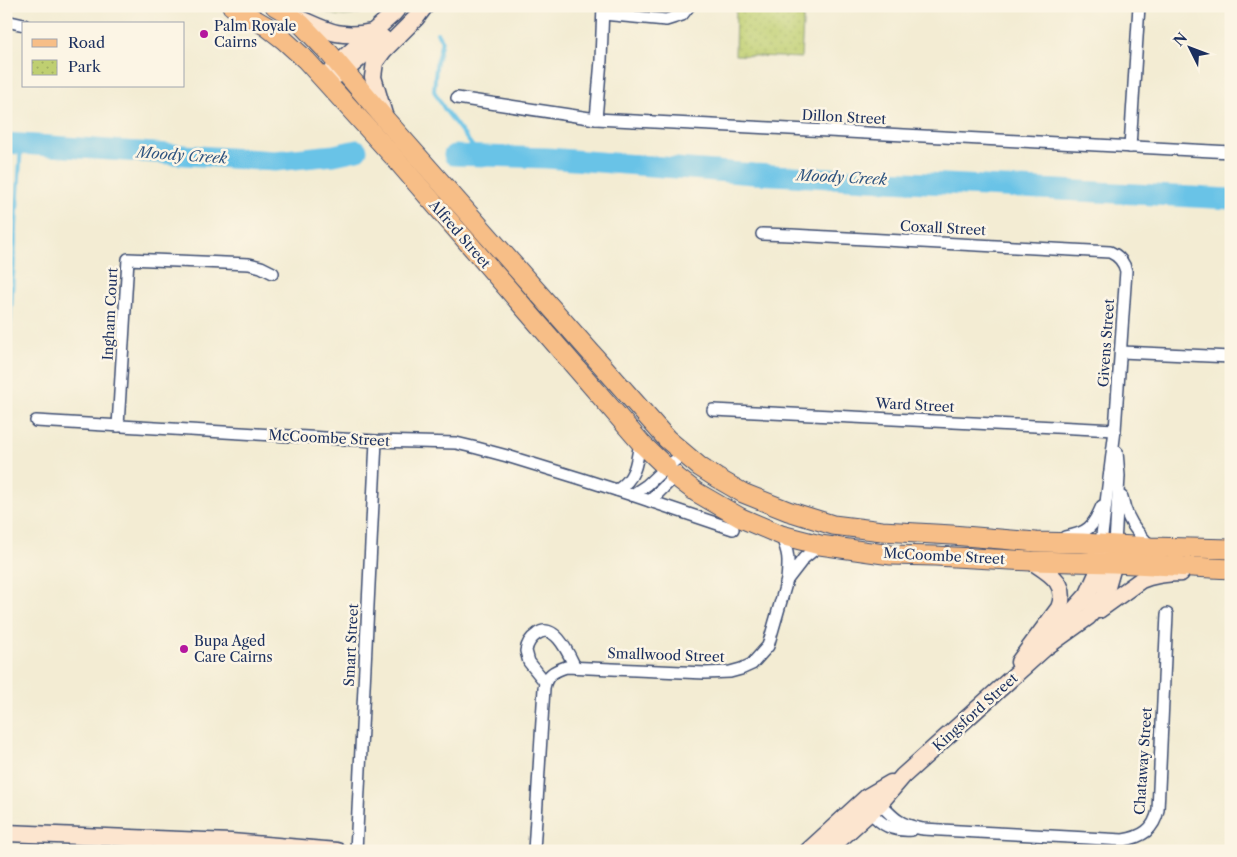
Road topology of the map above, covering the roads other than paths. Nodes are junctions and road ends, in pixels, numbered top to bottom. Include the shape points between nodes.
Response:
1 (232, 6) edge
2 (400, 6) edge
3 (414, 6) edge
4 (425, 6) edge
5 (689, 6) edge
6 (1140, 6) edge
7 (281, 10) edge
8 (603, 10) edge
9 (6, 21) edge
10 (22, 25) edge
11 (373, 32) junction
12 (341, 67) junction
13 (326, 81) junction
14 (457, 98) dead end
15 (596, 119) junction
16 (385, 120) junction
17 (1130, 147) junction
18 (1231, 152) edge
19 (762, 234) dead end
20 (1121, 259) joint
21 (273, 273) dead end
22 (1121, 352) junction
23 (1231, 357) edge
24 (713, 410) dead end
25 (36, 421) dead end
26 (118, 426) junction
27 (1115, 430) junction
28 (376, 441) junction
29 (640, 441) junction
30 (684, 454) junction
31 (671, 472) junction
32 (1118, 476) junction
33 (617, 490) junction
34 (632, 495) junction
35 (1106, 498) junction
36 (650, 501) junction
37 (732, 529) dead end
38 (781, 535) junction
39 (1036, 542) junction
40 (1108, 544) junction
41 (820, 545) junction
42 (1151, 547) junction
43 (1231, 549) edge
44 (1031, 561) junction
45 (1106, 563) junction
46 (1231, 570) edge
47 (788, 580) junction
48 (1167, 614) dead end
49 (1088, 617) junction
50 (1046, 647) junction
51 (575, 667) junction
52 (545, 682) junction
53 (997, 692) junction
54 (872, 804) junction
55 (12, 833) edge
56 (231, 846) edge
57 (337, 851) edge
58 (356, 851) edge
59 (534, 851) edge
60 (808, 851) edge
61 (827, 851) edge

1 - 13 main road, Alfred Street via 284,40
2 - 11 street
3 - 12 street via 396,26
4 - 16 street via 375,62 374,82
5 - 8 street via 682,15 666,20
6 - 17 street
7 - 11 street via 330,32 357,35
7 - 12 main road, Alfred Street via 302,25
8 - 15 street
9 - 10 street
11 - 12 street
12 - 13 street
12 - 16 main road, Alfred Street
13 - 29 main road, Alfred Street
14 - 15 street, Dillon Street
15 - 17 street, Dillon Street
16 - 30 main road, Alfred Street via 667,439
17 - 18 street, Dillon Street
19 - 20 street, Coxall Street via 1110,252
20 - 22 street, Givens Street via 1126,271
21 - 26 street, Ingham Court via 249,264 128,259
22 - 23 street
22 - 27 street, Givens Street
24 - 27 street, Ward Street
25 - 26 street, McCoombe Street
26 - 28 street, McCoombe Street
27 - 32 street, Givens Street
27 - 35 street, Givens Street
28 - 33 street, McCoombe Street via 456,443
28 - 58 street, Smart Street
29 - 31 main road, Alfred Street
29 - 33 street via 633,473
30 - 31 street
30 - 39 main road, McCoombe Street via 743,493 833,525
31 - 34 street
31 - 36 street
31 - 38 main road, McCoombe Street via 716,504
32 - 40 street, Givens Street
32 - 42 street, Givens Street via 1127,516
33 - 34 street, McCoombe Street
34 - 36 street, McCoombe Street
35 - 39 street, Givens Street via 1096,520 1086,530
35 - 40 street, Givens Street
36 - 37 street, McCoombe Street
38 - 41 main road, McCoombe Street
38 - 47 street, Smallwood Street via 789,560
39 - 40 main road, McCoombe Street
40 - 42 main road, McCoombe Street
40 - 45 street, Kingsford Street
41 - 44 main road, McCoombe Street via 892,555
41 - 47 street, Smallwood Street via 804,558
42 - 43 main road, McCoombe Street
44 - 45 main road, McCoombe Street
44 - 53 street via 1058,582 1062,600
45 - 46 main road, McCoombe Street
45 - 49 street, Kingsford Street via 1105,594
45 - 50 street, Kingsford Street via 1088,594 1061,624
46 - 49 street via 1148,576
47 - 51 street, Smallwood Street via 768,646 752,664 741,669 705,673
48 - 54 street, Chataway Street via 1158,810 1146,831 1123,840 923,829 905,825
49 - 50 street, Kingsford Street
50 - 53 street, Kingsford Street
51 - 52 street, Smallwood Street via 556,670
51 - 52 street via 558,637 552,632 539,632 526,651 529,662
52 - 59 street
53 - 54 street, Kingsford Street
54 - 60 street, Kingsford Street
54 - 61 street, Kingsford Street
55 - 56 street
56 - 57 street

